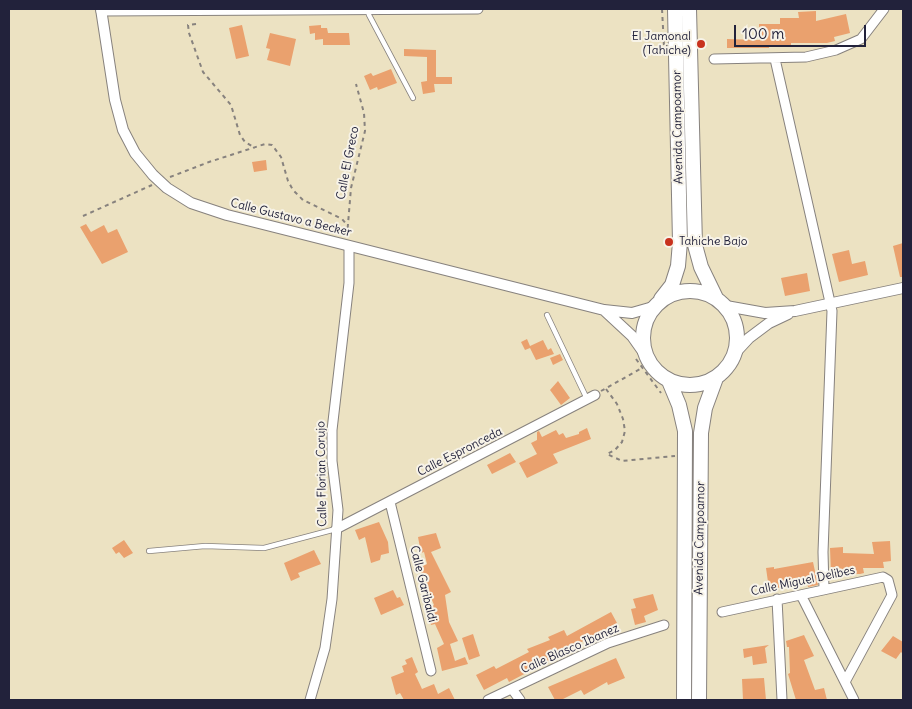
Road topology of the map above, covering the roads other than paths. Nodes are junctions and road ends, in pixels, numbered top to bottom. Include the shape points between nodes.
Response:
1 (330, 9) edge
2 (424, 9) edge
3 (478, 9) edge
4 (675, 9) edge
5 (689, 9) edge
6 (884, 9) edge
7 (101, 10) edge
8 (221, 10) edge
9 (265, 10) edge
10 (368, 10) junction
11 (714, 59) dead end
12 (775, 59) junction
13 (413, 98) dead end
14 (349, 246) junction
15 (903, 288) edge
16 (721, 302) junction
17 (657, 303) junction
18 (830, 303) junction
19 (604, 310) junction
20 (795, 311) junction
21 (547, 314) dead end
22 (736, 352) junction
23 (640, 355) junction
24 (716, 378) junction
25 (669, 380) junction
26 (591, 397) joint
27 (390, 502) junction
28 (336, 529) junction
29 (149, 551) dead end
30 (824, 589) junction
31 (801, 595) junction
32 (777, 599) junction
33 (722, 612) dead end
34 (664, 625) dead end
35 (432, 671) dead end
36 (845, 682) junction
37 (512, 689) junction
38 (310, 700) edge
39 (488, 700) edge
40 (520, 700) edge
41 (684, 700) edge
42 (699, 700) edge
43 (782, 700) edge
44 (854, 700) edge

1 - 9 street
1 - 10 street
2 - 3 street
2 - 10 street
4 - 17 highway, Avenida Campoamor via 680,242 672,285
5 - 16 highway, Avenida Campoamor via 695,245 700,267
6 - 12 street via 868,32 854,43 806,57
7 - 8 street
7 - 14 street, Calle Gustavo a Becker via 123,130 135,153 160,181 191,203 208,209
8 - 9 street
10 - 13 lane
11 - 12 street
12 - 18 street
14 - 19 street, Calle Gustavo a Becker
14 - 28 street, Calle Florian Corujo via 349,283 332,430 338,510
15 - 18 street
16 - 17 highway via 698,290 678,291
16 - 20 street via 765,313
16 - 22 highway via 734,320 738,335
17 - 19 street, Calle Gustavo a Becker via 632,313
17 - 23 highway via 645,322
18 - 20 street
18 - 30 street
19 - 23 street, Calle Gustavo a Becker via 632,336
20 - 22 street via 768,324
21 - 26 lane
22 - 24 highway
23 - 25 highway
24 - 25 highway via 701,384 685,385
24 - 42 highway, Avenida Campoamor via 705,408 701,433
25 - 41 highway, Avenida Campoamor via 679,405 686,448
26 - 27 street, Calle Espronceda
27 - 28 street, Calle Espronceda
27 - 35 street, Calle Garibaldi
28 - 29 lane via 264,548 205,546
28 - 38 street, Calle Florian Corujo via 329,622
30 - 31 street, Calle Miguel Delibes
30 - 36 street, Calle Miguel Delibes via 883,577 888,580 892,595
31 - 32 street, Calle Miguel Delibes
31 - 36 street
32 - 33 street, Calle Miguel Delibes
32 - 43 street
34 - 37 street, Calle Blasco Ibanez via 618,639
36 - 44 street
37 - 39 street, Calle Blasco Ibanez
37 - 40 street

